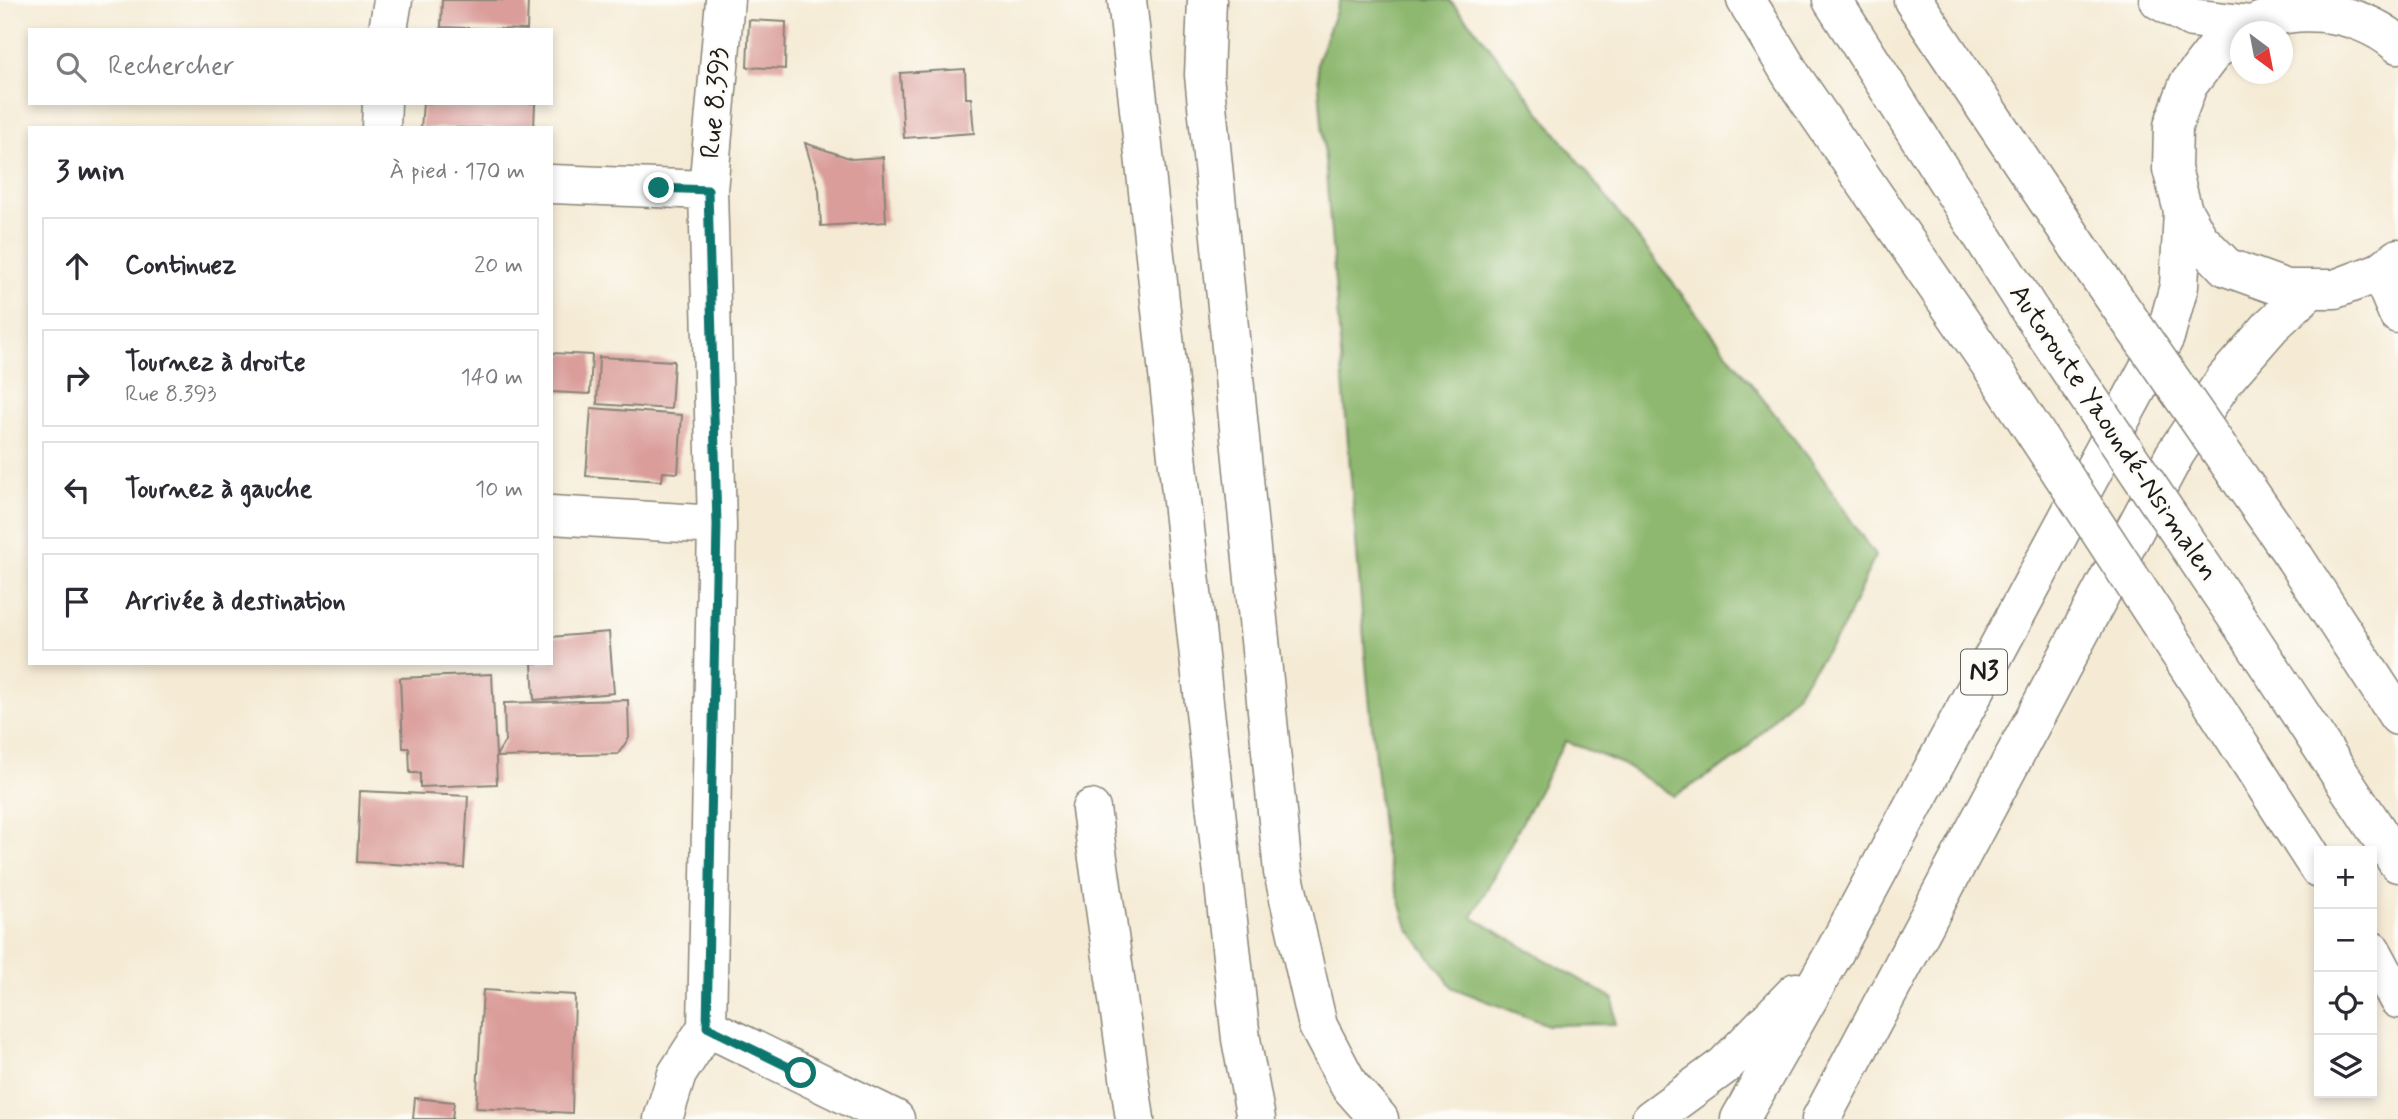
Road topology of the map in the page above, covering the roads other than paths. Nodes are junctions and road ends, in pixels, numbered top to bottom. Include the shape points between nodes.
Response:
1 (393, 0) edge
2 (725, 0) edge
3 (1127, 0) edge
4 (1207, 0) edge
5 (1728, 0) edge
6 (1746, 0) edge
7 (1832, 0) edge
8 (1913, 0) edge
9 (2159, 0) edge
10 (2305, 6) edge
11 (2265, 21) edge
12 (2230, 26) edge
13 (388, 28) edge
14 (2230, 39) edge
15 (2398, 44) edge
16 (1792, 76) junction
17 (382, 105) edge
18 (381, 126) edge
19 (553, 184) edge
20 (708, 190) junction
21 (2183, 211) junction
22 (2389, 265) edge
23 (2311, 289) junction
24 (2398, 314) edge
25 (553, 515) edge
26 (717, 525) junction
27 (2398, 716) edge
28 (1091, 809) dead end
29 (2314, 861) edge
30 (2398, 863) edge
31 (1833, 953) junction
32 (707, 1027) junction
33 (663, 1119) edge
34 (895, 1119) edge
35 (1135, 1119) edge
36 (1256, 1119) edge
37 (1379, 1119) edge
38 (1651, 1119) edge
39 (1740, 1119) edge
40 (1821, 1119) edge

1 - 13 main road
2 - 20 main road, Rue 8.393
3 - 36 main road via 1241,1039
4 - 37 main road via 1204,75 1283,872 1318,1026 1349,1085
5 - 16 main road
6 - 16 main road
7 - 30 main road, Autoroute Yaoundé-Nsimalen, bridge via 2030,311
8 - 27 main road, bridge
9 - 12 main road via 2192,18
10 - 11 main road, N3
10 - 15 main road, N3 via 2384,32
14 - 21 main road, N3 via 2214,51 2188,85 2173,126 2172,169
16 - 29 main road, bridge via 1994,370
17 - 18 main road
19 - 20 main road
20 - 26 main road, Rue 8.393
21 - 23 main road, N3 via 2199,239 2226,267 2287,289
21 - 31 main road, N3 via 2179,286 2165,337
22 - 23 main road, N3 via 2335,289
22 - 24 main road
23 - 40 main road, N3 via 2225,379 2175,454
25 - 26 main road
26 - 32 main road, Rue 8.393
28 - 35 main road
31 - 38 main road via 1725,1065
31 - 39 main road, N3
32 - 33 main road via 677,1074
32 - 34 main road

